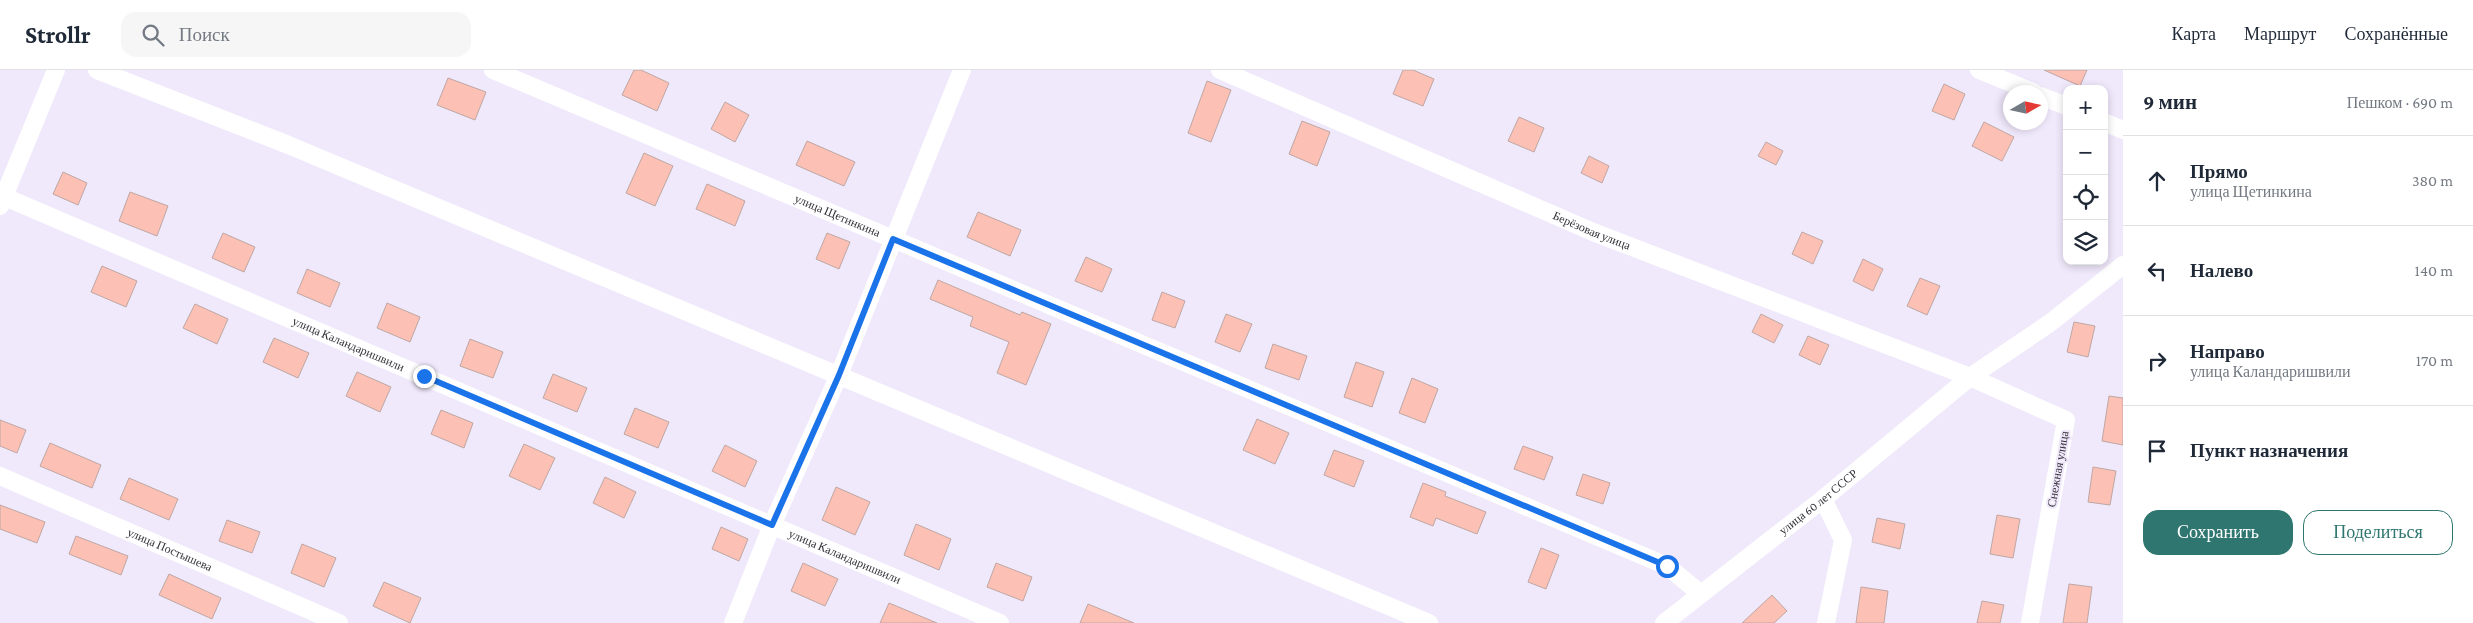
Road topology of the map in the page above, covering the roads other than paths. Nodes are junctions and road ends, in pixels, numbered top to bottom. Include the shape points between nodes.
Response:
1 (56, 70) edge
2 (97, 70) edge
3 (493, 70) edge
4 (962, 70) edge
5 (1220, 70) edge
6 (1979, 70) edge
7 (2016, 85) edge
8 (2048, 99) edge
9 (2063, 105) edge
10 (2108, 124) edge
11 (2123, 130) edge
12 (1, 199) edge
13 (893, 239) junction
14 (2123, 265) edge
15 (839, 375) junction
16 (1970, 377) junction
17 (0, 476) edge
18 (1823, 499) junction
19 (772, 525) junction
20 (1701, 594) junction
21 (1824, 619) edge
22 (339, 623) edge
23 (733, 623) edge
24 (1000, 623) edge
25 (1428, 623) edge
26 (1664, 623) edge
27 (2030, 623) edge

1 - 12 street
2 - 15 street via 286,144
3 - 13 street, улица Щетинкина
4 - 13 street
5 - 16 street, Берёзовая улица via 1593,232
6 - 7 street
8 - 9 street
10 - 11 street
12 - 19 street, улица Каландаришвили
13 - 15 street
13 - 20 street, улица Щетинкина via 1667,566
14 - 16 street, улица 60 лет СССР via 2050,323
15 - 19 street
15 - 25 street
16 - 18 street, улица 60 лет СССР
16 - 27 street, Снежная улица via 2066,420
17 - 22 street, улица Постышева
18 - 20 street, улица 60 лет СССР
18 - 21 street via 1843,540
19 - 23 street
19 - 24 street, улица Каландаришвили
20 - 26 street, улица 60 лет СССР

